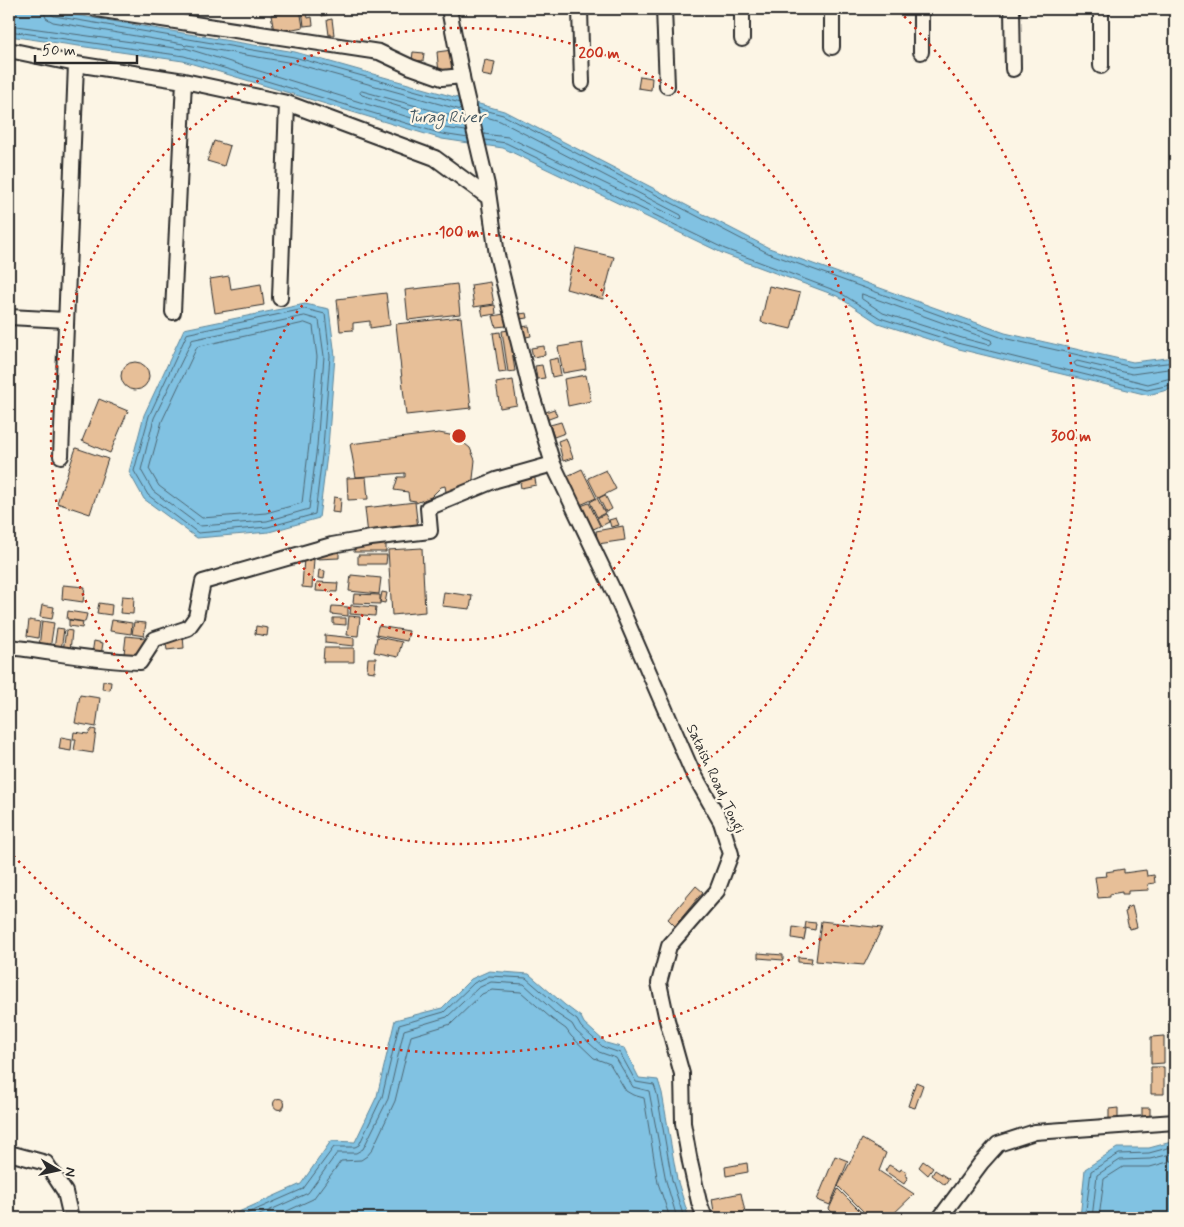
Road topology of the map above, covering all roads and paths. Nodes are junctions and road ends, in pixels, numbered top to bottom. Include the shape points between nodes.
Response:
1 (96, 9) edge
2 (449, 9) edge
3 (580, 9) edge
4 (664, 9) edge
5 (742, 9) edge
6 (832, 9) edge
7 (922, 9) edge
8 (1012, 9) edge
9 (1101, 9) edge
10 (742, 39) dead end
11 (832, 47) dead end
12 (9, 50) edge
13 (922, 52) dead end
14 (76, 64) junction
15 (1102, 66) dead end
16 (1013, 69) dead end
17 (463, 79) junction
18 (184, 81) junction
19 (582, 83) dead end
20 (666, 86) dead end
21 (287, 103) junction
22 (488, 191) junction
23 (280, 298) dead end
24 (173, 312) dead end
25 (9, 317) edge
26 (66, 320) junction
27 (61, 456) dead end
28 (553, 464) junction
29 (9, 647) edge
30 (1175, 1122) edge
31 (9, 1153) edge
32 (71, 1218) edge
33 (705, 1218) edge
34 (940, 1218) edge

1 - 17 street via 379,52 442,78
2 - 17 street, Sataish Road, Tongi
3 - 19 street
4 - 20 street
5 - 10 street
6 - 11 street
7 - 13 street
8 - 16 street
9 - 15 street
12 - 14 street
14 - 18 street
14 - 26 street
17 - 22 street, Sataish Road, Tongi
18 - 21 street
18 - 24 street
21 - 22 street via 435,158
21 - 23 street
22 - 28 street, Sataish Road, Tongi via 497,255 520,352
25 - 26 street
26 - 27 street
28 - 29 street via 496,480 428,508 430,531 332,545 203,582 196,617 188,628 155,639 140,662 109,661
28 - 33 street, Sataish Road, Tongi via 615,594 691,769 720,822 731,854 717,891 669,946 659,983 682,1074 683,1123
30 - 34 street via 1036,1132 998,1144
31 - 32 street via 46,1163 65,1192

